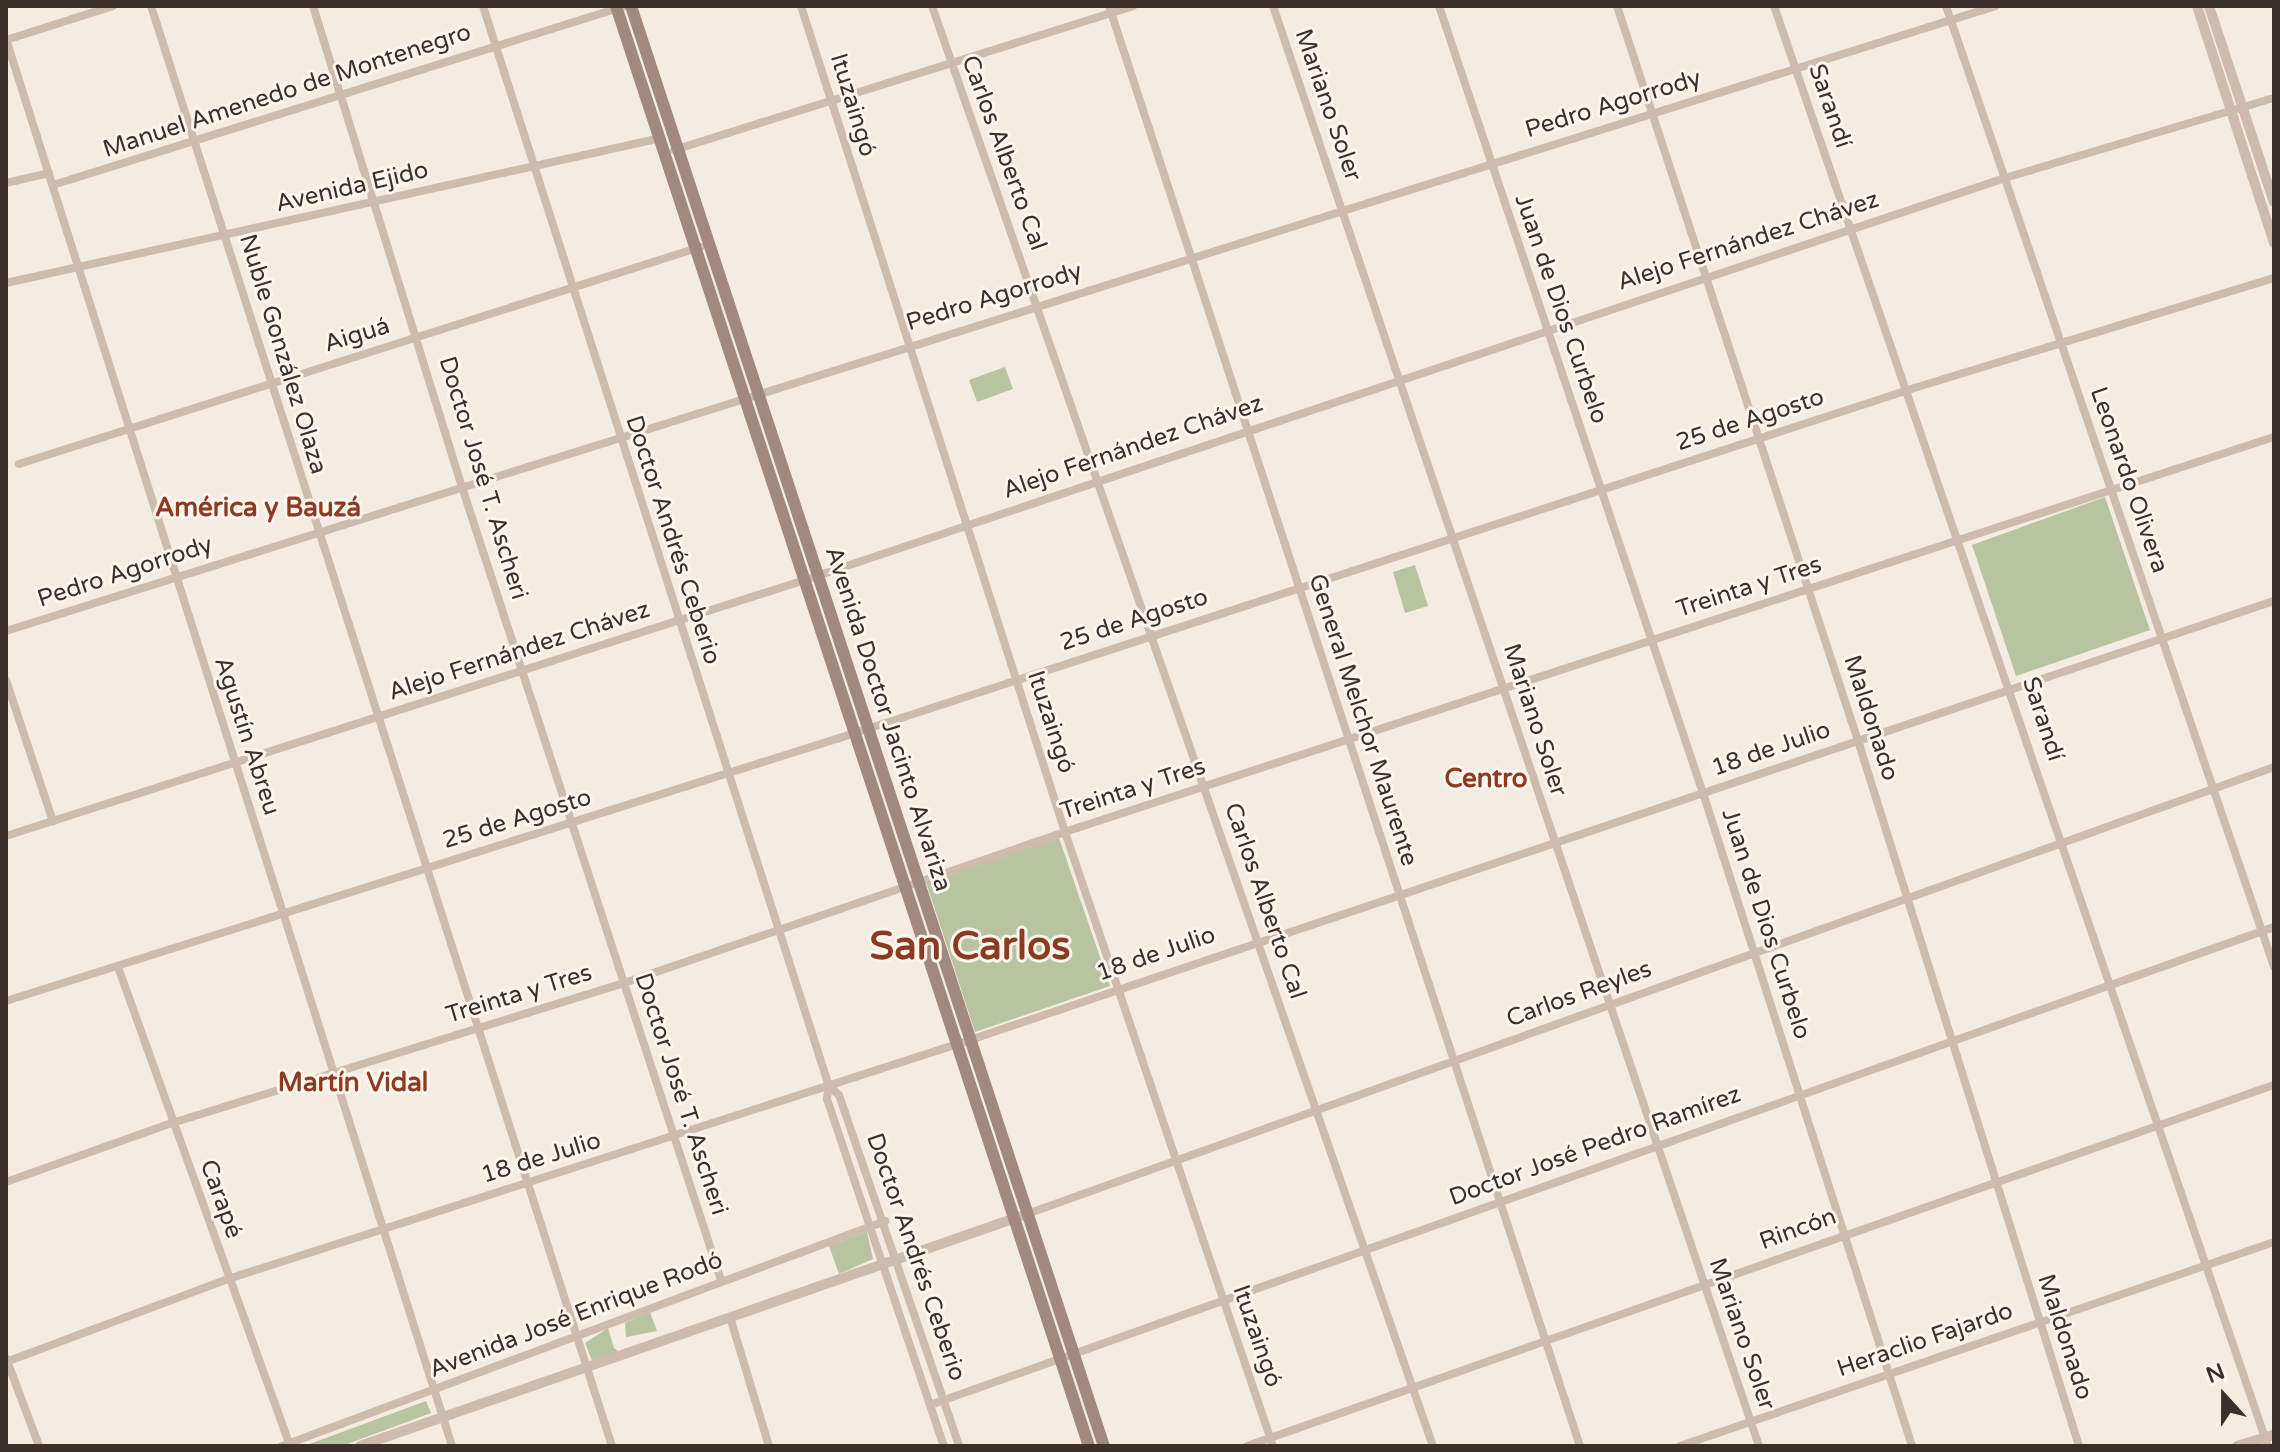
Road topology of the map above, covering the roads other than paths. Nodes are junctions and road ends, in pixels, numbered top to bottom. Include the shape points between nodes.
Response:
1 (113, 6) edge
2 (151, 6) edge
3 (313, 6) edge
4 (483, 6) edge
5 (631, 6) edge
6 (801, 6) edge
7 (932, 6) edge
8 (1133, 6) edge
9 (1273, 6) edge
10 (1439, 6) edge
11 (1617, 6) edge
12 (1774, 6) edge
13 (1946, 6) edge
14 (1996, 6) edge
15 (2197, 6) edge
16 (2209, 6) edge
17 (619, 7) edge
18 (1110, 10) edge
19 (1951, 20) junction
20 (6, 39) edge
21 (496, 46) junction
22 (950, 61) junction
23 (1796, 68) junction
24 (342, 96) junction
25 (2274, 98) edge
26 (830, 100) junction
27 (2243, 107) junction
28 (2231, 111) junction
29 (1650, 114) junction
30 (661, 138) junction
31 (196, 143) junction
32 (672, 151) junction
33 (1490, 164) junction
34 (535, 167) junction
35 (49, 173) junction
36 (2005, 178) junction
37 (6, 183) edge
38 (53, 185) junction
39 (375, 201) junction
40 (2274, 202) edge
41 (1343, 209) junction
42 (1851, 228) junction
43 (225, 236) junction
44 (2274, 243) edge
45 (702, 247) junction
46 (1191, 257) junction
47 (80, 271) junction
48 (1704, 277) junction
49 (2274, 278) edge
50 (6, 283) edge
51 (574, 289) junction
52 (1037, 304) junction
53 (1546, 328) junction
54 (418, 337) junction
55 (2061, 341) junction
56 (908, 344) junction
57 (1399, 378) junction
58 (272, 383) junction
59 (757, 391) junction
60 (1905, 391) junction
61 (743, 395) junction
62 (127, 429) junction
63 (1247, 430) junction
64 (619, 434) junction
65 (2274, 437) edge
66 (1757, 439) junction
67 (19, 464) dead end
68 (1098, 480) junction
69 (461, 484) junction
70 (1602, 488) junction
71 (2111, 491) junction
72 (966, 526) junction
73 (317, 530) junction
74 (1453, 538) junction
75 (1961, 541) junction
76 (819, 575) junction
77 (174, 578) junction
78 (805, 580) junction
79 (1298, 587) junction
80 (1808, 589) junction
81 (2274, 601) edge
82 (678, 621) junction
83 (6, 631) edge
84 (1151, 635) junction
85 (2161, 638) junction
86 (1652, 640) junction
87 (523, 671) junction
88 (6, 680) edge
89 (1017, 680) junction
90 (1503, 689) junction
91 (2012, 689) junction
92 (379, 717) junction
93 (869, 728) junction
94 (855, 733) junction
95 (1348, 739) junction
96 (1858, 741) junction
97 (236, 763) junction
98 (2274, 767) edge
99 (726, 774) junction
100 (1204, 786) junction
101 (2213, 789) junction
102 (1703, 793) junction
103 (53, 821) junction
104 (572, 823) junction
105 (1065, 832) junction
106 (6, 836) edge
107 (1554, 841) junction
108 (2063, 843) junction
109 (428, 868) junction
110 (917, 881) junction
111 (904, 886) junction
112 (1399, 893) junction
113 (1908, 899) junction
114 (284, 914) junction
115 (2274, 927) edge
116 (2263, 931) junction
117 (776, 932) junction
118 (1258, 941) junction
119 (1754, 953) junction
120 (118, 967) junction
121 (2274, 967) edge
122 (2108, 982) junction
123 (624, 983) junction
124 (1117, 988) junction
125 (6, 1001) edge
126 (1609, 1005) junction
127 (477, 1027) junction
128 (1951, 1038) junction
129 (970, 1040) junction
130 (956, 1045) junction
131 (1454, 1060) junction
132 (333, 1073) junction
133 (2274, 1085) edge
134 (829, 1086) junction
135 (1799, 1094) junction
136 (1316, 1109) junction
137 (172, 1123) junction
138 (2157, 1126) junction
139 (675, 1137) junction
140 (1657, 1145) junction
141 (1177, 1160) junction
142 (1996, 1181) junction
143 (6, 1182) edge
144 (529, 1182) junction
145 (1500, 1201) junction
146 (1027, 1214) junction
147 (1013, 1219) junction
148 (885, 1221) junction
149 (870, 1226) junction
150 (383, 1229) junction
151 (1843, 1234) junction
152 (2274, 1242) edge
153 (1365, 1249) junction
154 (898, 1260) junction
155 (882, 1265) junction
156 (2205, 1265) junction
157 (228, 1279) junction
158 (721, 1280) junction
159 (1705, 1285) junction
160 (1223, 1299) junction
161 (730, 1317) junction
162 (2039, 1322) junction
163 (577, 1335) junction
164 (1545, 1340) junction
165 (1074, 1352) junction
166 (1060, 1357) junction
167 (7, 1361) edge
168 (589, 1370) junction
169 (1888, 1374) junction
170 (1412, 1388) junction
171 (435, 1392) junction
172 (944, 1400) junction
173 (930, 1405) junction
174 (442, 1416) junction
175 (1751, 1422) junction
176 (2269, 1439) edge
177 (1272, 1442) edge
178 (286, 1444) edge
179 (39, 1446) edge
180 (360, 1446) edge
181 (452, 1446) edge
182 (612, 1446) edge
183 (769, 1446) edge
184 (944, 1446) edge
185 (959, 1446) edge
186 (1089, 1446) edge
187 (1104, 1446) edge
188 (1247, 1446) edge
189 (1433, 1446) edge
190 (1580, 1446) edge
191 (1680, 1446) edge
192 (1759, 1446) edge
193 (1912, 1446) edge
194 (2079, 1446) edge
195 (2237, 1446) edge

1 - 20 street
2 - 31 street, Nuble González Olaza
3 - 24 street, Doctor José T. Ascheri
4 - 21 street, Doctor Andrés Ceberio
5 - 32 main road, Avenida Doctor Jacinto Alvariza
6 - 26 street, Ituzaingó
7 - 22 street, Carlos Alberto Cal
8 - 18 street
9 - 41 street, Mariano Soler
10 - 33 street, Juan de Dios Curbelo
11 - 29 street, Maldonado
12 - 23 street, Sarandí
13 - 19 street, Leonardo Olivera
14 - 19 street, Pedro Agorrody
15 - 28 street
16 - 27 street
17 - 21 street, Manuel Amenedo de Montenegro
17 - 30 main road, Avenida Doctor Jacinto Alvariza
18 - 22 street
18 - 46 street, General Melchor Maurente
19 - 23 street, Pedro Agorrody
19 - 36 street, Leonardo Olivera
20 - 35 street, Agustín Abreu
21 - 24 street, Manuel Amenedo de Montenegro
21 - 34 street, Doctor Andrés Ceberio
22 - 26 street
22 - 52 street, Carlos Alberto Cal
23 - 29 street, Pedro Agorrody
23 - 42 street, Sarandí
24 - 31 street, Manuel Amenedo de Montenegro
24 - 39 street, Doctor José T. Ascheri
25 - 27 street, Alejo Fernández Chávez
26 - 32 street
26 - 56 street, Ituzaingó
27 - 28 street, Alejo Fernández Chávez
27 - 40 street
28 - 36 street, Alejo Fernández Chávez
28 - 44 street
29 - 33 street, Pedro Agorrody
29 - 48 street, Maldonado
30 - 32 main road, Avenida Doctor Jacinto Alvariza
30 - 34 street, Avenida Ejido
31 - 38 street, Manuel Amenedo de Montenegro
31 - 43 street, Nuble González Olaza
32 - 45 main road, Avenida Doctor Jacinto Alvariza
33 - 41 street, Pedro Agorrody
33 - 53 street, Juan de Dios Curbelo
34 - 39 street, Avenida Ejido
34 - 51 street, Doctor Andrés Ceberio
35 - 37 street
35 - 38 street, Agustín Abreu
36 - 42 street, Alejo Fernández Chávez
36 - 55 street, Leonardo Olivera
38 - 47 street, Agustín Abreu
39 - 43 street, Avenida Ejido
39 - 54 street, Doctor José T. Ascheri
41 - 46 street, Pedro Agorrody
41 - 57 street, Mariano Soler
42 - 48 street, Alejo Fernández Chávez
42 - 60 street, Sarandí
43 - 47 street, Avenida Ejido
43 - 58 street, Nuble González Olaza
45 - 51 street, Aiguá
45 - 59 main road, Avenida Doctor Jacinto Alvariza
45 - 61 main road, Avenida Doctor Jacinto Alvariza
46 - 52 street, Pedro Agorrody
46 - 63 street, General Melchor Maurente
47 - 50 street, Avenida Ejido
47 - 62 street, Agustín Abreu
48 - 53 street, Alejo Fernández Chávez
48 - 66 street, Maldonado
49 - 55 street, 25 de Agosto
51 - 54 street, Aiguá
51 - 64 street, Doctor Andrés Ceberio
52 - 56 street, Pedro Agorrody
52 - 68 street, Carlos Alberto Cal
53 - 57 street, Alejo Fernández Chávez
53 - 70 street, Juan de Dios Curbelo
54 - 58 street, Aiguá
54 - 69 street, Doctor José T. Ascheri
55 - 60 street, 25 de Agosto
55 - 71 street, Leonardo Olivera
56 - 59 street, Pedro Agorrody
56 - 72 street, Ituzaingó
57 - 63 street, Alejo Fernández Chávez
57 - 74 street, Mariano Soler
58 - 62 street, Aiguá
58 - 73 street, Nuble González Olaza
59 - 61 street, Pedro Agorrody
59 - 76 main road, Avenida Doctor Jacinto Alvariza
60 - 66 street, 25 de Agosto
60 - 75 street, Sarandí
61 - 64 street, Pedro Agorrody
61 - 78 main road, Avenida Doctor Jacinto Alvariza
62 - 67 street, Aiguá
62 - 77 street, Agustín Abreu
63 - 68 street, Alejo Fernández Chávez
63 - 79 street, General Melchor Maurente
64 - 69 street, Pedro Agorrody
64 - 82 street, Doctor Andrés Ceberio
65 - 71 street, Treinta y Tres
66 - 70 street, 25 de Agosto
66 - 80 street, Maldonado
68 - 72 street, Alejo Fernández Chávez
68 - 84 street, Carlos Alberto Cal
69 - 73 street, Pedro Agorrody
69 - 87 street, Doctor José T. Ascheri
70 - 74 street, 25 de Agosto
70 - 86 street, Juan de Dios Curbelo
71 - 75 street, Treinta y Tres
71 - 85 street, Leonardo Olivera
72 - 76 street, Alejo Fernández Chávez
72 - 89 street, Ituzaingó
73 - 77 street, Pedro Agorrody
73 - 92 street, Nuble González Olaza
74 - 79 street, 25 de Agosto
74 - 90 street, Mariano Soler
75 - 80 street, Treinta y Tres
75 - 91 street, Sarandí
76 - 78 street, Alejo Fernández Chávez
76 - 93 main road, Avenida Doctor Jacinto Alvariza
77 - 83 street, Pedro Agorrody
77 - 97 street, Agustín Abreu
78 - 82 street, Alejo Fernández Chávez
78 - 94 main road, Avenida Doctor Jacinto Alvariza
79 - 84 street, 25 de Agosto
79 - 95 street, General Melchor Maurente
80 - 86 street, Treinta y Tres
80 - 96 street, Maldonado
81 - 85 street, 18 de Julio
82 - 87 street, Alejo Fernández Chávez
82 - 99 street, Doctor Andrés Ceberio
84 - 89 street, 25 de Agosto
84 - 100 street, Carlos Alberto Cal
85 - 91 street, 18 de Julio
85 - 101 street, Leonardo Olivera
86 - 90 street, Treinta y Tres
86 - 102 street, Juan de Dios Curbelo
87 - 92 street, Alejo Fernández Chávez
87 - 104 street, Doctor José T. Ascheri
88 - 103 street
89 - 93 street, 25 de Agosto
89 - 105 street, Ituzaingó
90 - 95 street, Treinta y Tres
90 - 107 street, Mariano Soler
91 - 96 street, 18 de Julio
91 - 108 street, Sarandí
92 - 97 street, Alejo Fernández Chávez
92 - 109 street, Nuble González Olaza
93 - 94 street, 25 de Agosto
93 - 110 main road, Avenida Doctor Jacinto Alvariza
94 - 99 street, 25 de Agosto
94 - 111 main road, Avenida Doctor Jacinto Alvariza
95 - 100 street, Treinta y Tres
95 - 112 street, General Melchor Maurente
96 - 102 street, 18 de Julio
96 - 113 street, Maldonado
97 - 103 street, Alejo Fernández Chávez
97 - 114 street, Agustín Abreu
98 - 101 street, Carlos Reyles
99 - 104 street, 25 de Agosto
99 - 117 street, Doctor Andrés Ceberio
100 - 105 street, Treinta y Tres
100 - 118 street, Carlos Alberto Cal
101 - 108 street, Carlos Reyles
101 - 116 street, Leonardo Olivera
102 - 107 street, 18 de Julio
102 - 119 street, Juan de Dios Curbelo
103 - 106 street, Alejo Fernández Chávez
104 - 109 street, 25 de Agosto
104 - 123 street, Doctor José T. Ascheri
105 - 110 street, Treinta y Tres
105 - 124 street, Ituzaingó
107 - 112 street, 18 de Julio
107 - 126 street, Mariano Soler
108 - 113 street, Carlos Reyles
108 - 122 street, Sarandí
109 - 114 street, 25 de Agosto
109 - 127 street, Nuble González Olaza
110 - 111 street, Treinta y Tres
110 - 129 main road, Avenida Doctor Jacinto Alvariza
111 - 117 street, Treinta y Tres
111 - 130 main road, Avenida Doctor Jacinto Alvariza
112 - 118 street, 18 de Julio
112 - 131 street, General Melchor Maurente
113 - 119 street, Carlos Reyles
113 - 128 street, Maldonado
114 - 120 street, 25 de Agosto
114 - 132 street, Agustín Abreu
115 - 116 street, Doctor José Pedro Ramírez
116 - 121 street, Leonardo Olivera
116 - 122 street, Doctor José Pedro Ramírez
117 - 123 street, Treinta y Tres
117 - 134 street, Doctor Andrés Ceberio
118 - 124 street, 18 de Julio
118 - 136 street, Carlos Alberto Cal
119 - 126 street, Carlos Reyles
119 - 135 street, Juan de Dios Curbelo
120 - 125 street, 25 de Agosto
120 - 137 street, Carapé
122 - 128 street, Doctor José Pedro Ramírez
122 - 138 street, Sarandí
123 - 127 street, Treinta y Tres
123 - 139 street, Doctor José T. Ascheri
124 - 129 street, 18 de Julio
124 - 141 street, Ituzaingó
126 - 131 street, Carlos Reyles
126 - 140 street, Mariano Soler
127 - 132 street, Treinta y Tres
127 - 144 street, Nuble González Olaza
128 - 135 street, Doctor José Pedro Ramírez
128 - 142 street, Maldonado
129 - 130 street, 18 de Julio
129 - 146 main road, Avenida Doctor Jacinto Alvariza
130 - 134 street, 18 de Julio
130 - 147 main road, Avenida Doctor Jacinto Alvariza
131 - 136 street, Carlos Reyles
131 - 145 street, General Melchor Maurente
132 - 137 street, Treinta y Tres
132 - 150 street, Agustín Abreu
133 - 138 street, Rincón
134 - 139 street, 18 de Julio
134 - 148 street, Doctor Andrés Ceberio via 839,1095
134 - 149 street, Doctor Andrés Ceberio via 827,1099
135 - 140 street, Doctor José Pedro Ramírez
135 - 151 street, Juan de Dios Curbelo
136 - 141 street, Carlos Reyles
136 - 153 street, Carlos Alberto Cal
137 - 143 street, Treinta y Tres
137 - 157 street, Carapé
138 - 142 street, Rincón
138 - 156 street, Sarandí
139 - 144 street, 18 de Julio
139 - 158 street, Doctor José T. Ascheri
140 - 145 street, Doctor José Pedro Ramírez
140 - 159 street, Mariano Soler
141 - 146 street, Carlos Reyles
141 - 160 street, Ituzaingó
142 - 151 street, Rincón
142 - 162 street, Maldonado
144 - 150 street, 18 de Julio
144 - 163 street, Nuble González Olaza
145 - 153 street, Doctor José Pedro Ramírez
145 - 164 street, General Melchor Maurente
146 - 147 street, Carlos Reyles
146 - 165 main road, Avenida Doctor Jacinto Alvariza
147 - 154 street, Carlos Reyles
147 - 166 main road, Avenida Doctor Jacinto Alvariza
148 - 149 street, Avenida José Enrique Rodó
148 - 154 street, Doctor Andrés Ceberio
149 - 155 street, Doctor Andrés Ceberio
149 - 158 street, Avenida José Enrique Rodó
150 - 157 street, 18 de Julio
150 - 171 street, Agustín Abreu
151 - 159 street, Rincón
151 - 169 street, Juan de Dios Curbelo
152 - 156 street, Heraclio Fajardo
153 - 160 street, Doctor José Pedro Ramírez
153 - 170 street, Carlos Alberto Cal
154 - 155 street, Avenida José Enrique Rodó
154 - 172 street, Doctor Andrés Ceberio
155 - 161 street, Avenida José Enrique Rodó
155 - 173 street, Doctor Andrés Ceberio
156 - 162 street, Heraclio Fajardo
156 - 176 street, Sarandí
157 - 167 street, 18 de Julio
157 - 178 street, Carapé
158 - 163 street, Avenida José Enrique Rodó
159 - 164 street, Rincón
159 - 175 street, Mariano Soler
160 - 165 street, Doctor José Pedro Ramírez
160 - 177 street, Ituzaingó
161 - 168 street, Avenida José Enrique Rodó
161 - 183 street
162 - 169 street, Heraclio Fajardo
162 - 194 street, Maldonado
163 - 168 street, Nuble González Olaza
163 - 171 street, Avenida José Enrique Rodó
164 - 170 street, Rincón
164 - 190 street, General Melchor Maurente
165 - 166 street, Doctor José Pedro Ramírez
165 - 187 main road, Avenida Doctor Jacinto Alvariza
166 - 172 street, Doctor José Pedro Ramírez
166 - 186 main road, Avenida Doctor Jacinto Alvariza
167 - 179 street
168 - 174 street, Avenida José Enrique Rodó via 549,1377
168 - 182 street, Nuble González Olaza
169 - 175 street, Heraclio Fajardo
169 - 193 street, Juan de Dios Curbelo
170 - 177 street, Rincón
170 - 189 street, Carlos Alberto Cal
171 - 174 street, Agustín Abreu
171 - 178 street, Avenida José Enrique Rodó
172 - 173 street, Doctor José Pedro Ramírez
172 - 185 street, Doctor Andrés Ceberio
173 - 184 street, Doctor Andrés Ceberio
174 - 180 street, Avenida José Enrique Rodó
174 - 181 street, Agustín Abreu
175 - 191 street, Heraclio Fajardo
175 - 192 street, Mariano Soler
176 - 195 street
177 - 188 street, Rincón

